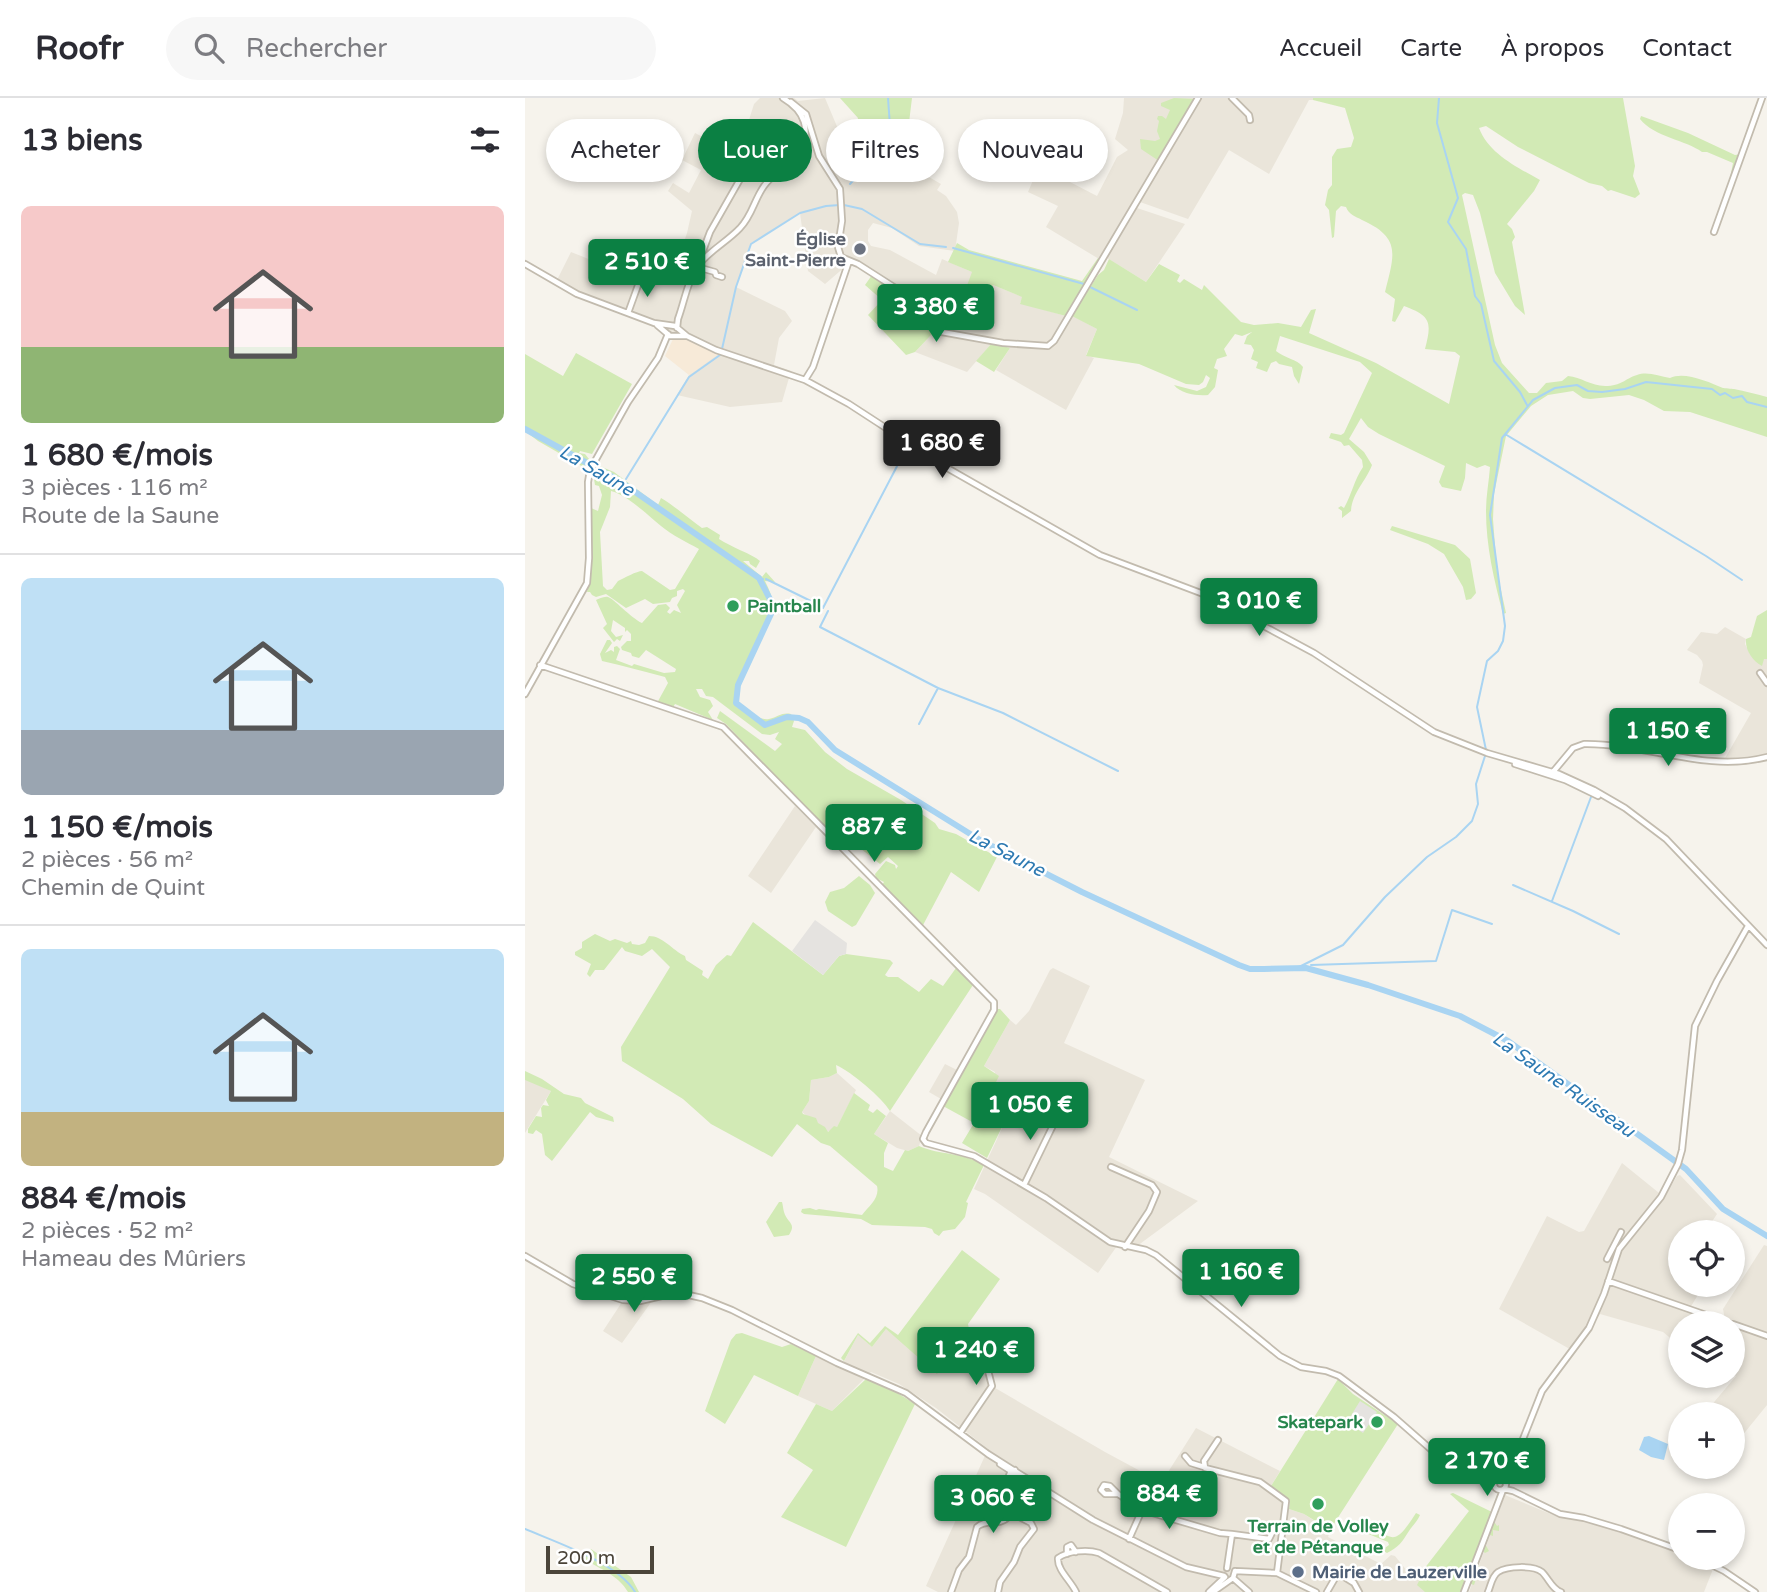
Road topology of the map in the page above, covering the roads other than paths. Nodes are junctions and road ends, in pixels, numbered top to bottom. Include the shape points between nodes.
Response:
1 (783, 98) edge
2 (1198, 98) edge
3 (1232, 98) edge
4 (1762, 98) edge
5 (791, 102) junction
6 (1250, 120) dead end
7 (738, 182) edge
8 (1714, 232) dead end
9 (849, 261) junction
10 (525, 264) edge
11 (697, 267) junction
12 (641, 277) dead end
13 (722, 277) dead end
14 (628, 313) junction
15 (654, 323) junction
16 (674, 327) junction
17 (671, 335) junction
18 (687, 336) junction
19 (805, 380) junction
20 (540, 665) junction
21 (1760, 673) dead end
22 (1767, 683) edge
23 (525, 694) edge
24 (1767, 757) edge
25 (1555, 774) junction
26 (1748, 926) junction
27 (1754, 933) junction
28 (1739, 944) junction
29 (1767, 945) edge
30 (1060, 1111) dead end
31 (1111, 1167) dead end
32 (1024, 1185) junction
33 (1621, 1232) dead end
34 (1613, 1246) junction
35 (1125, 1247) junction
36 (1619, 1249) junction
37 (525, 1256) edge
38 (1607, 1259) dead end
39 (1608, 1282) junction
40 (1693, 1311) edge
41 (1745, 1329) edge
42 (1767, 1336) edge
43 (963, 1341) dead end
44 (960, 1433) junction
45 (1218, 1440) dead end
46 (1185, 1456) dead end
47 (1204, 1467) junction
48 (1013, 1472) junction
49 (1483, 1477) junction
50 (1503, 1484) junction
51 (1495, 1487) junction
52 (1118, 1494) dead end
53 (1497, 1503) junction
54 (1142, 1510) junction
55 (1010, 1512) junction
56 (1232, 1534) junction
57 (1251, 1536) dead end
58 (1129, 1539) junction
59 (1668, 1546) edge
60 (1722, 1570) edge
61 (1203, 1572) junction
62 (1229, 1573) junction
63 (1277, 1573) junction
64 (1217, 1584) junction
65 (1489, 1590) edge
66 (1558, 1591) edge
67 (951, 1592) edge
68 (998, 1592) edge
69 (1076, 1592) edge
70 (1167, 1592) edge
71 (1211, 1592) edge
72 (1249, 1592) edge
73 (1316, 1592) edge
74 (1327, 1592) edge
75 (1359, 1592) edge
76 (1464, 1592) edge
77 (1496, 1592) edge
78 (1755, 1592) edge

1 - 5 street
2 - 9 street via 1050,346 936,331 897,289
3 - 6 street
4 - 8 street
5 - 9 street via 806,114 823,164 839,189 838,250
5 - 11 street via 805,126 801,149 766,184 740,228
7 - 11 street via 709,232
9 - 19 street
10 - 14 street via 574,293
11 - 13 street
11 - 16 street
12 - 14 street
14 - 15 street
15 - 16 street
15 - 17 street
16 - 17 street
16 - 17 street
16 - 18 street
17 - 18 street
17 - 20 street via 590,470 588,580
18 - 19 street
19 - 25 street via 1087,548 1213,598 1324,659 1429,729
20 - 23 street
20 - 32 street via 723,727 994,1002 994,1010 923,1139 974,1156
21 - 22 street
24 - 25 street via 1721,762 1588,744 1573,748
25 - 26 street via 1601,794 1671,844
26 - 27 street
26 - 28 street
27 - 28 street
27 - 29 street
28 - 36 street via 1697,1022 1680,1158 1652,1210
30 - 32 street
31 - 35 street via 1152,1185 1157,1192
32 - 35 street
33 - 34 street
34 - 36 street
34 - 38 street
35 - 49 street via 1156,1255 1280,1356 1301,1367 1339,1376 1439,1457
36 - 39 street
37 - 44 street via 587,1290 635,1301 672,1294 695,1296 898,1389
39 - 40 street
39 - 50 street via 1588,1328 1542,1391
41 - 42 street
43 - 44 street via 986,1363 992,1385
44 - 48 street
45 - 47 street
46 - 47 street
47 - 63 street via 1260,1482 1286,1501
48 - 55 street via 1004,1491
48 - 58 street
49 - 50 street
49 - 51 street
50 - 51 street
50 - 51 street
50 - 53 street
50 - 59 street via 1560,1514
51 - 53 street
52 - 54 street
53 - 76 street
54 - 56 street
54 - 58 street
55 - 67 street via 1003,1522 984,1522 977,1527 969,1557
55 - 68 street via 1034,1529 1020,1546
56 - 57 street
56 - 62 street
58 - 61 street
60 - 78 street
61 - 62 street
61 - 64 street via 1215,1577
62 - 63 street
62 - 64 street
62 - 71 street
62 - 72 street
63 - 73 street
64 - 71 street
65 - 66 street via 1499,1572 1532,1568 1540,1570
65 - 77 street
69 - 70 street via 1058,1563 1071,1545 1076,1552 1095,1551
74 - 75 street via 1338,1573

